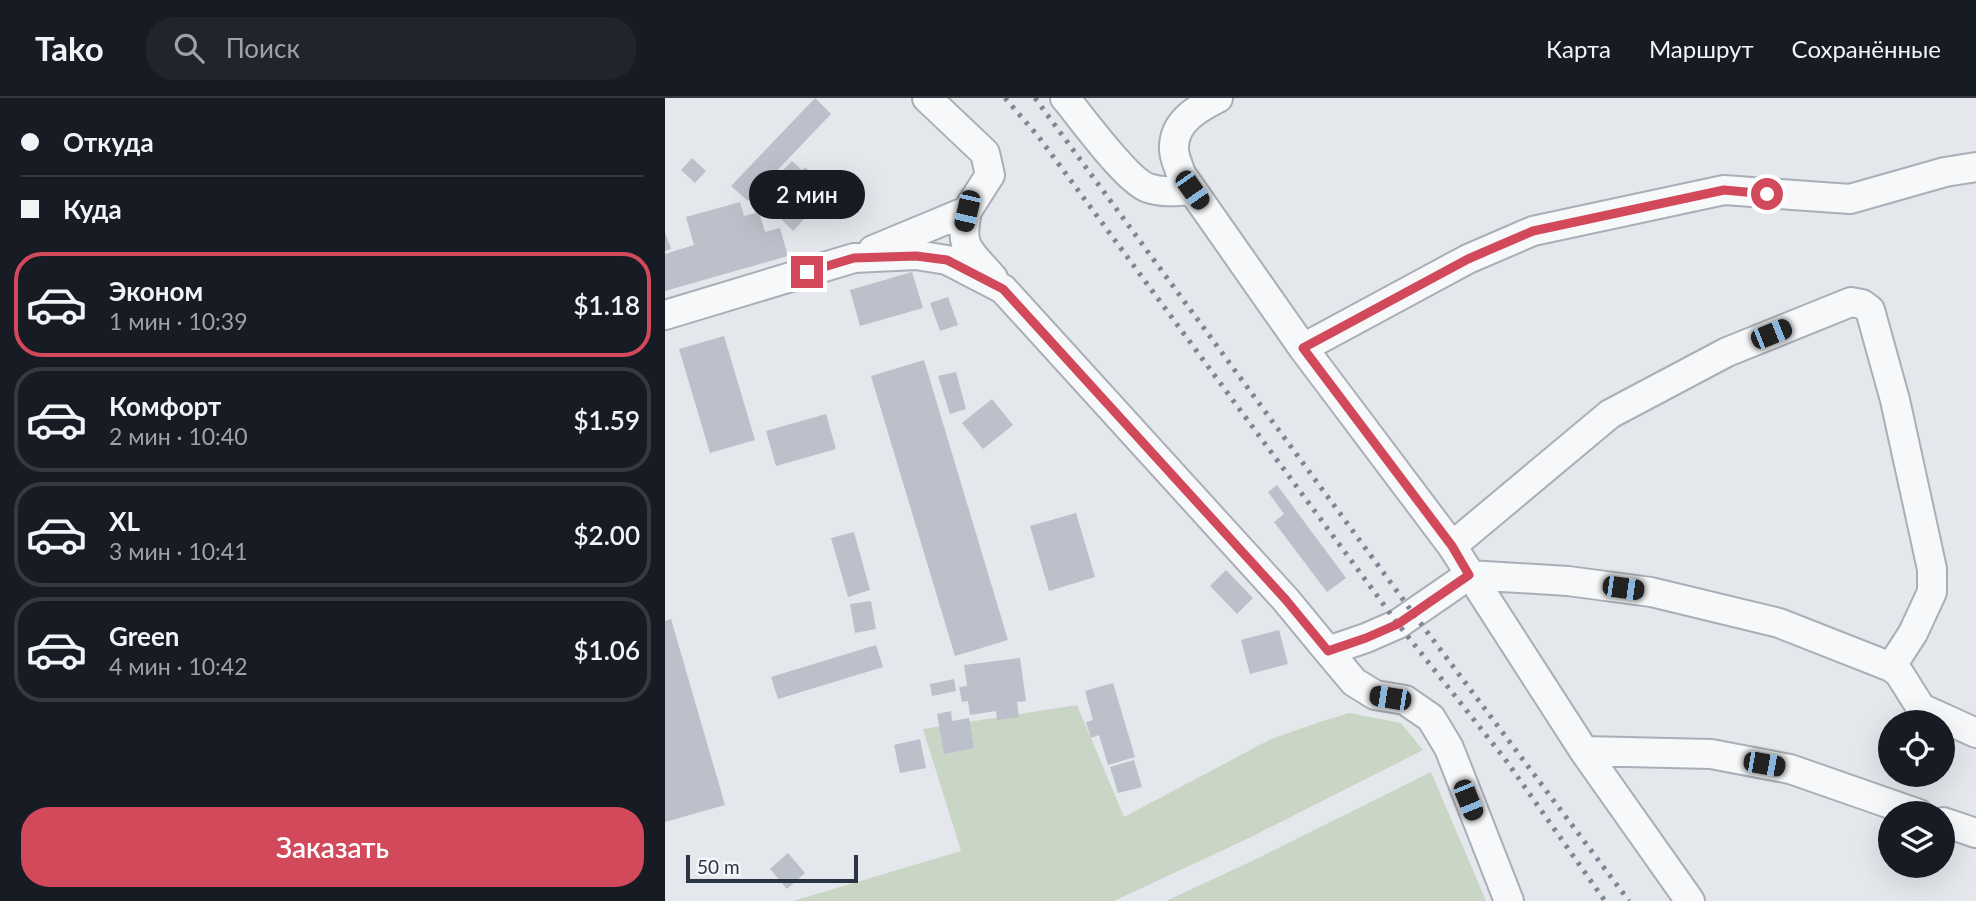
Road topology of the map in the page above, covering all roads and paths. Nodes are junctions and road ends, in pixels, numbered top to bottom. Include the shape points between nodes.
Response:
1 (927, 98) edge
2 (1065, 98) edge
3 (1218, 98) edge
4 (1976, 166) edge
5 (1192, 190) junction
6 (967, 211) junction
7 (854, 258) junction
8 (1003, 289) junction
9 (665, 315) edge
10 (1303, 348) junction
11 (1452, 546) junction
12 (1469, 575) junction
13 (1328, 651) junction
14 (1891, 667) junction
15 (1976, 733) edge
16 (1584, 751) junction
17 (1882, 801) edge
18 (1955, 826) edge
19 (1976, 834) edge
20 (1509, 901) edge
21 (1690, 901) edge

1 - 6 street via 985,153 990,175
2 - 5 street via 1146,187 1166,192
3 - 5 street via 1195,110 1179,126 1173,146 1181,174
4 - 10 street via 1850,199 1724,190 1533,231 1468,259
5 - 10 street
6 - 7 street
6 - 8 street via 966,247
7 - 8 street via 947,260
7 - 9 street
8 - 13 street
10 - 11 street
11 - 12 street
11 - 14 street via 1610,414 1727,352 1851,302 1862,304 1870,310 1895,400 1932,569 1932,592
12 - 13 street via 1398,624
12 - 14 street via 1651,592 1779,622
12 - 16 street
13 - 20 street via 1354,682 1375,695 1405,700 1431,718 1449,748
14 - 15 street via 1921,708
16 - 17 street via 1711,754 1790,769
16 - 21 street
18 - 19 street

